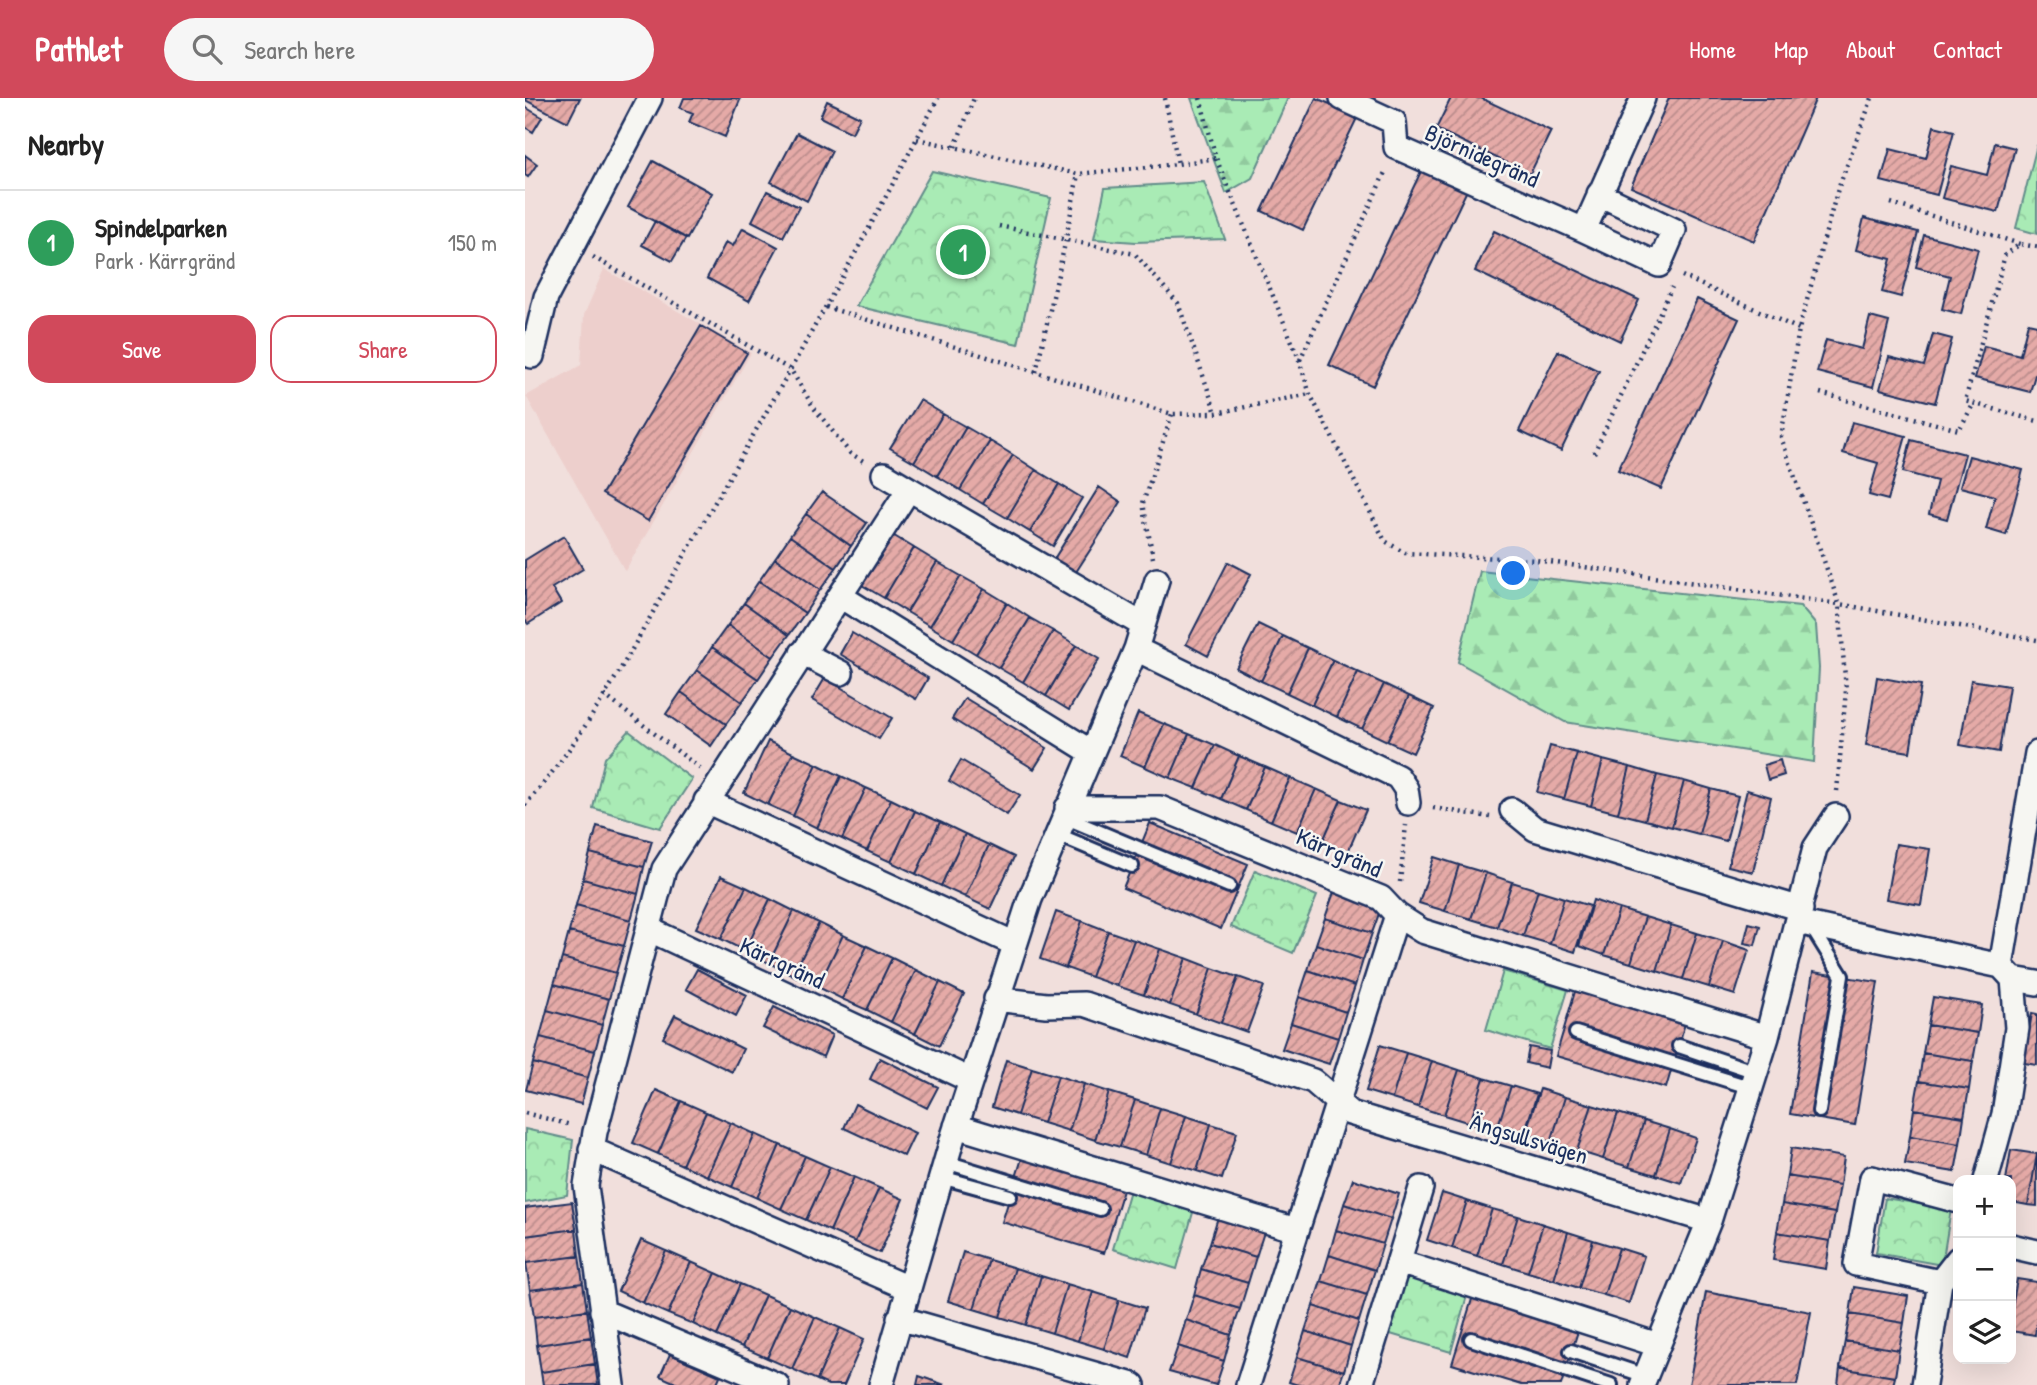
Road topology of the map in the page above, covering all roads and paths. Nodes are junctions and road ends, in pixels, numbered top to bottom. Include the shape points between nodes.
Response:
1 (650, 98) edge
2 (938, 98) edge
3 (974, 98) edge
4 (1165, 98) edge
5 (1200, 98) edge
6 (1342, 98) edge
7 (1643, 98) edge
8 (1873, 98) edge
9 (917, 139) junction
10 (954, 146) junction
11 (1396, 147) junction
12 (1216, 158) junction
13 (1178, 164) junction
14 (1078, 174) junction
15 (1599, 194) junction
16 (1891, 203) dead end
17 (999, 226) dead end
18 (1584, 230) junction
19 (1066, 239) junction
20 (2020, 244) junction
21 (574, 246) junction
22 (2037, 247) edge
23 (1669, 269) junction
24 (826, 307) junction
25 (1799, 329) junction
26 (532, 356) dead end
27 (1300, 362) junction
28 (790, 370) junction
29 (1036, 372) junction
30 (1820, 393) dead end
31 (1310, 394) junction
32 (1974, 403) junction
33 (1216, 412) junction
34 (1172, 414) junction
35 (2037, 421) edge
36 (1594, 453) dead end
37 (884, 474) joint
38 (909, 489) junction
39 (1157, 580) joint
40 (840, 596) junction
41 (1839, 604) junction
42 (1143, 625) junction
43 (2037, 640) edge
44 (1136, 649) junction
45 (802, 653) junction
46 (841, 673) dead end
47 (604, 695) junction
48 (1091, 752) junction
49 (2037, 753) edge
50 (712, 792) junction
51 (1408, 803) junction
52 (525, 804) edge
53 (1512, 810) joint
54 (1836, 816) joint
55 (1062, 820) junction
56 (2031, 829) edge
57 (1132, 866) dead end
58 (1229, 886) dead end
59 (1397, 915) junction
60 (1803, 919) junction
61 (648, 929) junction
62 (1015, 944) junction
63 (2007, 972) junction
64 (2037, 983) edge
65 (996, 999) junction
66 (1576, 1033) dead end
67 (1767, 1037) junction
68 (1679, 1046) dead end
69 (970, 1080) junction
70 (1754, 1080) junction
71 (1335, 1102) junction
72 (1819, 1111) dead end
73 (525, 1113) edge
74 (956, 1126) junction
75 (593, 1141) junction
76 (944, 1170) junction
77 (1987, 1175) edge
78 (1421, 1188) dead end
79 (1010, 1196) dead end
80 (1953, 1200) edge
81 (1100, 1209) dead end
82 (1709, 1221) junction
83 (1296, 1230) junction
84 (2016, 1247) edge
85 (2037, 1252) edge
86 (1399, 1262) junction
87 (1953, 1265) edge
88 (1940, 1282) junction
89 (908, 1288) junction
90 (603, 1311) junction
91 (899, 1318) junction
92 (1471, 1339) dead end
93 (1658, 1345) junction
94 (1571, 1351) dead end
95 (1644, 1380) edge
96 (618, 1383) edge
97 (777, 1385) edge
98 (881, 1385) edge
99 (1133, 1385) edge
100 (1248, 1385) edge
101 (1361, 1385) edge
102 (1611, 1385) edge
103 (1924, 1385) edge

1 - 21 street
2 - 9 path
3 - 10 path
4 - 13 path
5 - 12 path
6 - 11 street, Björnidegränd via 1394,122
7 - 15 street
8 - 25 path via 1837,192
9 - 10 path
9 - 24 path
10 - 14 path
11 - 18 street, Björnidegränd
11 - 27 path
12 - 13 path
12 - 27 path
13 - 14 path
14 - 19 path
15 - 18 street
15 - 23 street via 1674,230
16 - 20 path
17 - 19 path
18 - 23 street, Björnidegränd
19 - 29 path
19 - 33 path via 1135,254 1178,303
20 - 22 path
20 - 32 path via 2005,255 1965,401
21 - 26 street via 546,297
21 - 28 path
23 - 25 path
23 - 36 path
24 - 28 path
24 - 29 path
25 - 41 path via 1781,437
27 - 31 path
28 - 37 path via 850,453
28 - 47 path
29 - 34 path
30 - 32 path via 1959,430
31 - 33 path
31 - 41 path via 1385,541 1405,554 1536,561
32 - 35 path
33 - 34 path
34 - 39 path via 1143,503
37 - 38 street
38 - 40 street
38 - 42 street
39 - 42 street
40 - 45 street
40 - 48 street
41 - 43 path
41 - 54 path via 1846,690
42 - 44 street
44 - 48 street
44 - 51 street via 1398,777
45 - 46 street
45 - 50 street
47 - 50 path
47 - 52 path via 546,781
48 - 55 street
49 - 56 street
50 - 61 street via 664,869
50 - 62 street
51 - 53 path via 1487,818
51 - 59 path
53 - 60 street via 1535,829
54 - 60 street via 1815,848
55 - 57 lane
55 - 58 lane
55 - 59 street, Kärrgränd via 1160,808 1381,898
55 - 62 street
56 - 63 street
59 - 67 street via 1422,931
59 - 71 street
60 - 63 street
60 - 67 street
60 - 72 lane via 1842,976
61 - 69 street, Kärrgränd
61 - 75 street
62 - 65 street
63 - 64 street
63 - 77 street via 2017,1028 2004,1114
65 - 69 street
65 - 71 street via 1084,1004 1313,1081
66 - 70 lane via 1674,1063
67 - 70 street
68 - 70 lane
69 - 74 street
70 - 82 street
71 - 82 street, Ängsullsvägen via 1350,1113
71 - 83 street
73 - 75 path
74 - 76 street
74 - 83 street
75 - 89 street
75 - 90 street via 586,1186
76 - 79 lane
76 - 81 lane via 1014,1182
76 - 89 street
78 - 86 street
80 - 88 street via 1872,1178 1856,1264
82 - 93 street
83 - 100 street
84 - 85 street
86 - 93 street
86 - 101 street
87 - 88 street
88 - 103 street
89 - 91 street
90 - 96 street
90 - 97 street
91 - 98 street
91 - 99 street
92 - 102 lane
93 - 95 street
94 - 95 lane

